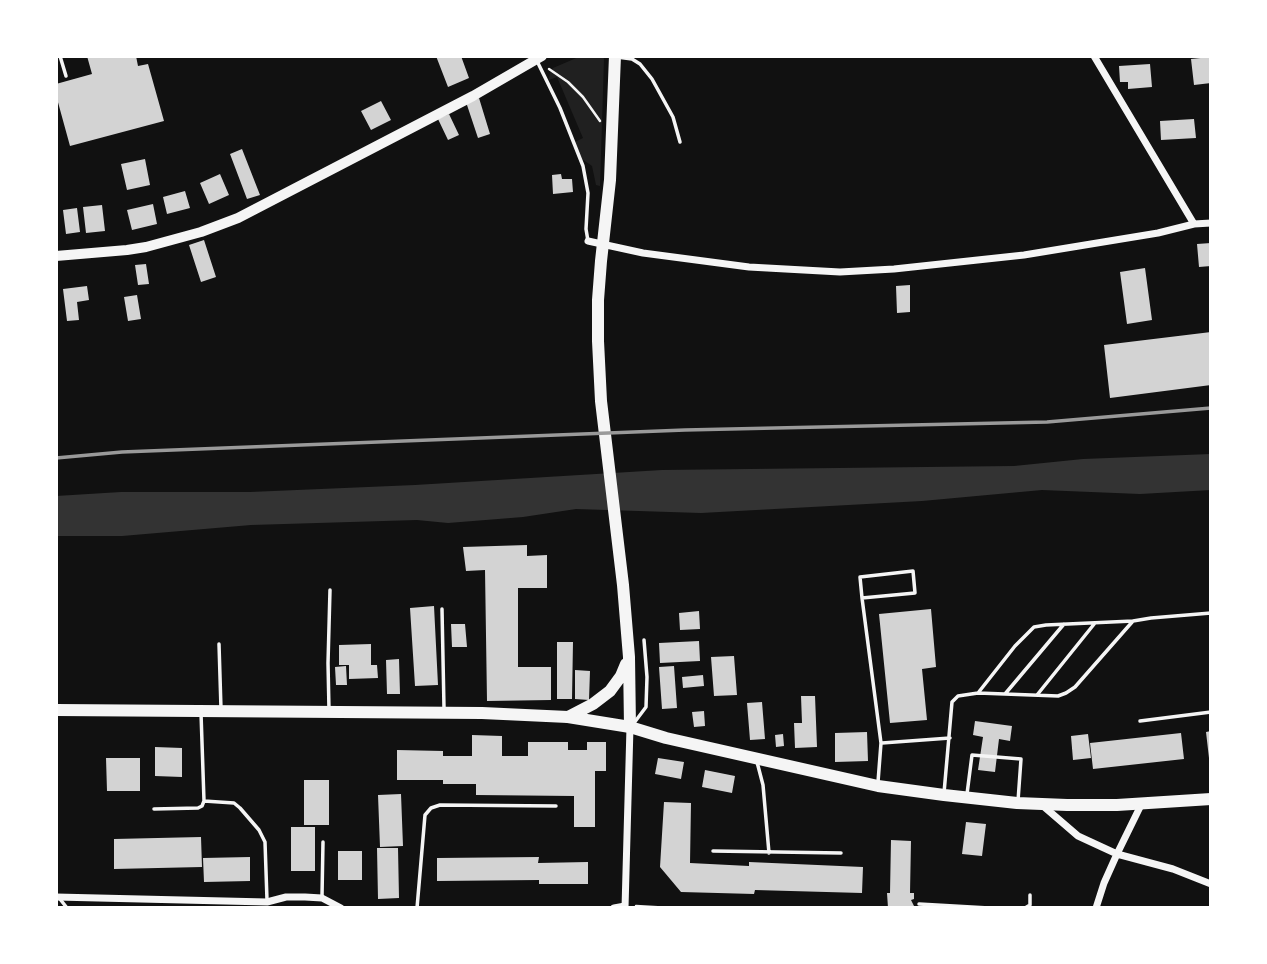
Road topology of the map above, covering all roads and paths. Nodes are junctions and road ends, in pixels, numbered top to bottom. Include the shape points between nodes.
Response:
1 (60, 56) edge
2 (615, 56) edge
3 (1094, 56) edge
4 (537, 57) edge
5 (66, 76) dead end
6 (612, 139) junction
7 (680, 142) dead end
8 (1211, 223) edge
9 (1194, 224) junction
10 (588, 241) joint
11 (56, 256) edge
12 (330, 590) dead end
13 (862, 598) junction
14 (442, 609) dead end
15 (1211, 613) edge
16 (1133, 621) junction
17 (1095, 623) junction
18 (1063, 624) junction
19 (644, 640) dead end
20 (219, 643) dead end
21 (629, 657) junction
22 (978, 693) junction
23 (1005, 694) junction
24 (1037, 695) junction
25 (56, 710) edge
26 (201, 711) junction
27 (221, 711) junction
28 (329, 712) junction
29 (1211, 712) edge
30 (444, 713) junction
31 (568, 718) junction
32 (1140, 721) dead end
33 (630, 727) junction
34 (950, 738) junction
35 (881, 743) junction
36 (756, 758) junction
37 (878, 786) junction
38 (944, 795) junction
39 (966, 797) junction
40 (1211, 799) edge
41 (204, 802) junction
42 (1017, 803) junction
43 (1142, 803) junction
44 (1042, 805) junction
45 (556, 806) dead end
46 (154, 809) dead end
47 (323, 842) dead end
48 (713, 851) dead end
49 (769, 853) junction
50 (841, 853) dead end
51 (1117, 854) junction
52 (1211, 884) edge
53 (1030, 895) dead end
54 (57, 897) edge
55 (322, 898) junction
56 (267, 902) junction
57 (919, 904) dead end
58 (338, 907) edge
59 (625, 907) edge
60 (67, 908) edge
61 (417, 908) edge
62 (614, 908) edge
63 (671, 908) edge
64 (989, 908) edge
65 (1025, 908) edge
66 (1096, 908) edge

1 - 5 lane
2 - 6 main road
2 - 7 lane via 632,59 652,79 673,117
3 - 9 street
4 - 6 path via 583,97
4 - 10 lane via 583,166
4 - 11 main road via 473,96 237,218 146,247
6 - 21 main road via 598,353
8 - 9 street
9 - 10 street via 1024,254 840,272 749,267
12 - 28 lane
13 - 13 lane via 915,593 913,571 860,577
13 - 35 lane
14 - 30 lane
15 - 16 lane
16 - 17 lane
16 - 24 lane via 1075,687 1058,696
17 - 18 lane
17 - 24 lane
18 - 22 lane via 1034,627
18 - 23 lane
19 - 33 lane via 646,707
20 - 27 lane
21 - 31 main road via 610,691
21 - 33 main road
22 - 23 lane
22 - 34 lane via 958,696 952,702
23 - 24 lane
25 - 26 main road
26 - 27 main road
26 - 41 lane
27 - 28 main road
28 - 30 main road
29 - 32 lane
30 - 31 main road
31 - 33 main road
33 - 36 main road
33 - 59 street
34 - 35 lane
34 - 38 lane
35 - 37 lane
36 - 37 main road
36 - 49 lane
37 - 38 main road
38 - 39 main road
39 - 42 main road
39 - 42 lane via 972,755 1021,759
40 - 43 main road
41 - 46 lane via 198,808
41 - 56 lane via 234,803 259,830 265,842
42 - 44 main road
43 - 44 main road
43 - 51 street
44 - 51 street via 1078,836
45 - 61 lane via 431,808 425,815
47 - 55 lane
48 - 49 lane
49 - 50 lane
51 - 52 street
51 - 66 street
53 - 65 lane via 1030,905
54 - 56 street
54 - 60 lane
55 - 56 street via 286,897
55 - 58 street
57 - 64 lane
59 - 62 street
59 - 63 path

